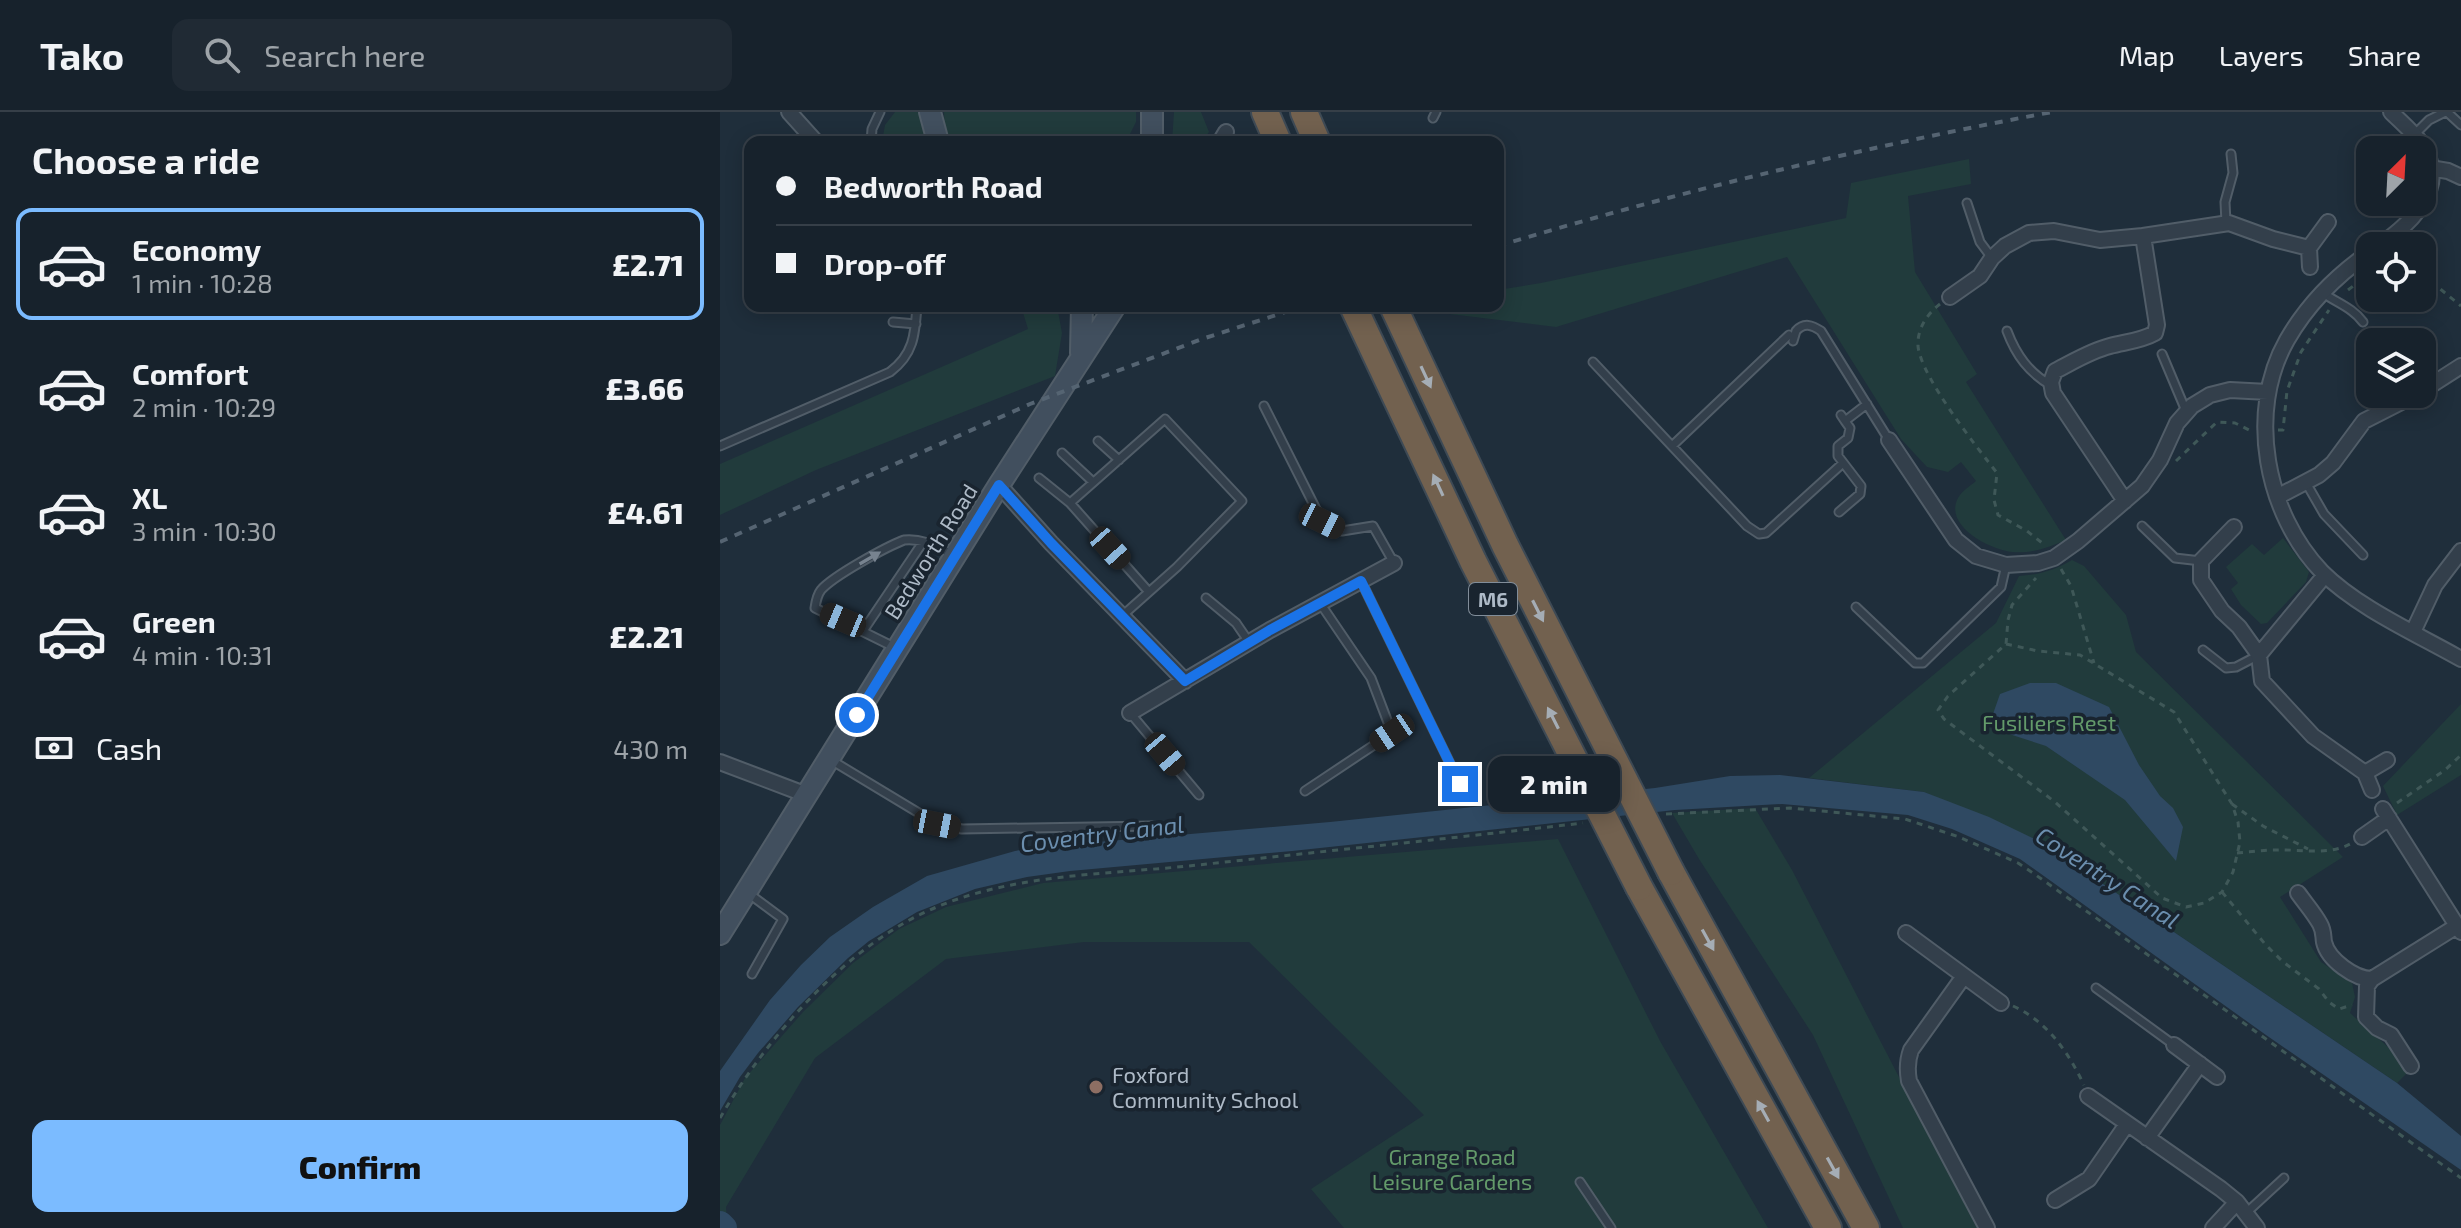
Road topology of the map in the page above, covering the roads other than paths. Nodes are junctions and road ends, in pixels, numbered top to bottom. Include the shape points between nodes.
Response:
1 (789, 112) edge
2 (880, 112) edge
3 (930, 112) edge
4 (1265, 112) edge
5 (1304, 112) edge
6 (2391, 112) edge
7 (2446, 112) edge
8 (1152, 115) edge
9 (2461, 125) edge
10 (2414, 135) joint
11 (811, 136) edge
12 (871, 136) edge
13 (936, 136) edge
14 (1145, 136) edge
15 (1152, 136) edge
16 (1275, 136) edge
17 (1314, 136) edge
18 (2231, 154) dead end
19 (2436, 169) edge
20 (2461, 177) edge
21 (1967, 203) dead end
22 (2415, 216) edge
23 (2328, 222) dead end
24 (2226, 223) junction
25 (2399, 232) edge
26 (2143, 236) junction
27 (2309, 248) junction
28 (1992, 258) junction
29 (2356, 262) edge
30 (2310, 267) dead end
31 (2323, 293) junction
32 (1950, 297) road end
33 (917, 312) edge
34 (1082, 312) edge
35 (1111, 312) edge
36 (1356, 312) edge
37 (1396, 312) edge
38 (893, 322) dead end
39 (2363, 322) dead end
40 (916, 324) junction
41 (2007, 331) dead end
42 (2162, 354) dead end
43 (1081, 356) junction
44 (1593, 362) dead end
45 (2461, 366) edge
46 (2436, 381) edge
47 (2052, 386) junction
48 (2268, 392) junction
49 (1867, 404) junction
50 (1264, 406) dead end
51 (2388, 408) edge
52 (2187, 413) junction
53 (1889, 440) joint
54 (1098, 441) dead end
55 (720, 446) edge
56 (1672, 446) junction
57 (1062, 453) dead end
58 (1119, 460) junction
59 (1843, 463) junction
60 (1039, 478) dead end
61 (2305, 481) junction
62 (1093, 482) junction
63 (999, 485) junction
64 (2277, 497) junction
65 (2125, 501) junction
66 (1070, 503) junction
67 (1839, 512) dead end
68 (2142, 526) dead end
69 (2234, 527) dead end
70 (923, 542) junction
71 (2461, 551) edge
72 (2363, 555) dead end
73 (955, 556) junction
74 (2201, 561) junction
75 (1394, 563) joint
76 (2006, 565) junction
77 (2325, 575) junction
78 (1361, 581) junction
79 (1149, 592) junction
80 (1206, 598) dead end
81 (1320, 603) junction
82 (1856, 607) dead end
83 (1122, 616) junction
84 (863, 631) junction
85 (2413, 632) junction
86 (1249, 642) junction
87 (898, 649) junction
88 (2203, 650) dead end
89 (2259, 655) junction
90 (2461, 659) edge
91 (1185, 681) junction
92 (1130, 713) joint
93 (829, 759) junction
94 (2387, 760) dead end
95 (720, 762) edge
96 (2365, 773) junction
97 (1460, 784) dead end
98 (2372, 790) dead end
99 (1305, 791) dead end
100 (807, 795) junction
101 (1199, 795) dead end
102 (1152, 826) dead end
103 (2362, 837) road end
104 (746, 892) junction
105 (2298, 893) dead end
106 (2459, 929) edge
107 (1906, 933) dead end
108 (720, 934) edge
109 (752, 974) dead end
110 (1964, 976) junction
111 (2372, 979) junction
112 (2096, 988) dead end
113 (2001, 1003) road end
114 (2174, 1045) joint
115 (2200, 1064) junction
116 (2411, 1066) dead end
117 (2217, 1077) dead end
118 (2088, 1096) road end
119 (2127, 1124) junction
120 (2147, 1138) junction
121 (2284, 1178) dead end
122 (1580, 1182) dead end
123 (2055, 1200) dead end
124 (2241, 1208) junction
125 (1611, 1228) edge
126 (1828, 1228) edge
127 (1866, 1228) edge
128 (1987, 1228) edge
129 (2213, 1228) edge
130 (2257, 1228) edge

1 - 11 street
2 - 12 lane
3 - 13 main road
4 - 16 highway
5 - 17 highway
6 - 10 street
7 - 9 lane
7 - 10 lane
8 - 14 main road
8 - 15 main road
18 - 24 lane
19 - 20 street
21 - 28 lane via 1980,242
22 - 25 street
23 - 27 street
24 - 26 street
24 - 27 street
26 - 28 street via 2100,240 2054,231 2029,233
26 - 47 street via 2155,333 2088,354 2055,371
27 - 30 street
28 - 32 street via 1980,276
29 - 31 street
31 - 39 lane via 2355,311
31 - 48 street via 2286,342
33 - 40 lane
34 - 43 main road
35 - 43 main road, Bedworth Road
126 -> 36 highway, M6, bridge via 1639,887 1473,561
37 -> 127 highway, M6, bridge via 1505,545 1671,872
38 - 40 lane
40 - 55 lane via 911,350 890,372
41 - 47 lane via 2030,371
42 - 52 lane
43 - 63 main road, Bedworth Road
44 - 56 lane
45 - 46 street
47 - 65 street
48 - 52 street via 2210,395
48 - 64 street via 2266,430
49 - 53 lane
49 - 56 lane via 1821,331 1804,325
49 - 59 lane via 1843,418 1850,428 1838,446
50 - 75 lane via 1322,521 1342,531 1373,526
51 - 61 street via 2364,421 2333,463
52 - 65 street via 2142,486
53 - 76 street via 1956,540 1976,556
54 - 58 lane
56 - 59 lane via 1759,534
57 - 62 lane
58 - 62 lane
58 - 79 lane via 1165,419 1242,501
59 - 67 lane via 1861,486 1860,494
60 - 66 lane
61 - 64 street
61 - 72 lane via 2324,514
62 - 66 lane
63 - 73 main road, Bedworth Road
63 - 83 street
64 - 77 street via 2287,522
65 - 76 street via 2054,558
66 - 79 lane
68 - 74 lane via 2175,558
69 - 74 street
70 - 73 lane
70 - 84 lane
84 -> 70 lane via 815,608 821,590 896,543
71 - 85 street via 2435,585
73 - 87 main road, Bedworth Road
74 - 89 street via 2201,580
75 - 78 street
76 - 82 lane via 2001,587 1923,663 1915,663
77 - 85 street
77 - 89 street
78 - 81 street
78 - 97 lane
79 - 83 lane
80 - 86 lane
81 - 86 street
81 - 99 lane via 1371,678 1392,733
83 - 91 street
84 - 87 lane
85 - 90 street
86 - 91 street
87 - 93 main road, Bedworth Road
88 - 89 lane via 2226,668
89 - 96 street via 2262,681 2313,736
91 - 92 street
92 - 101 lane
93 - 100 main road, Bedworth Road
93 - 102 lane via 937,824 962,829
94 - 96 street
95 - 100 street
96 - 98 street
100 - 104 main road, Bedworth Road
103 - 106 street via 2386,814
104 - 108 main road, Bedworth Road
104 - 109 lane via 783,919
105 - 111 street via 2322,926 2332,955 2357,977
106 - 111 street
107 - 110 street
110 - 113 street
110 - 128 street via 1911,1050 1907,1073
111 - 116 street via 2366,1017 2391,1035
112 - 114 lane
114 - 115 street
115 - 117 street
115 - 120 street
118 - 119 street
119 - 120 street
119 - 123 street via 2089,1179
120 - 124 street
121 - 124 lane
122 - 125 lane
124 - 129 street
124 - 130 street

